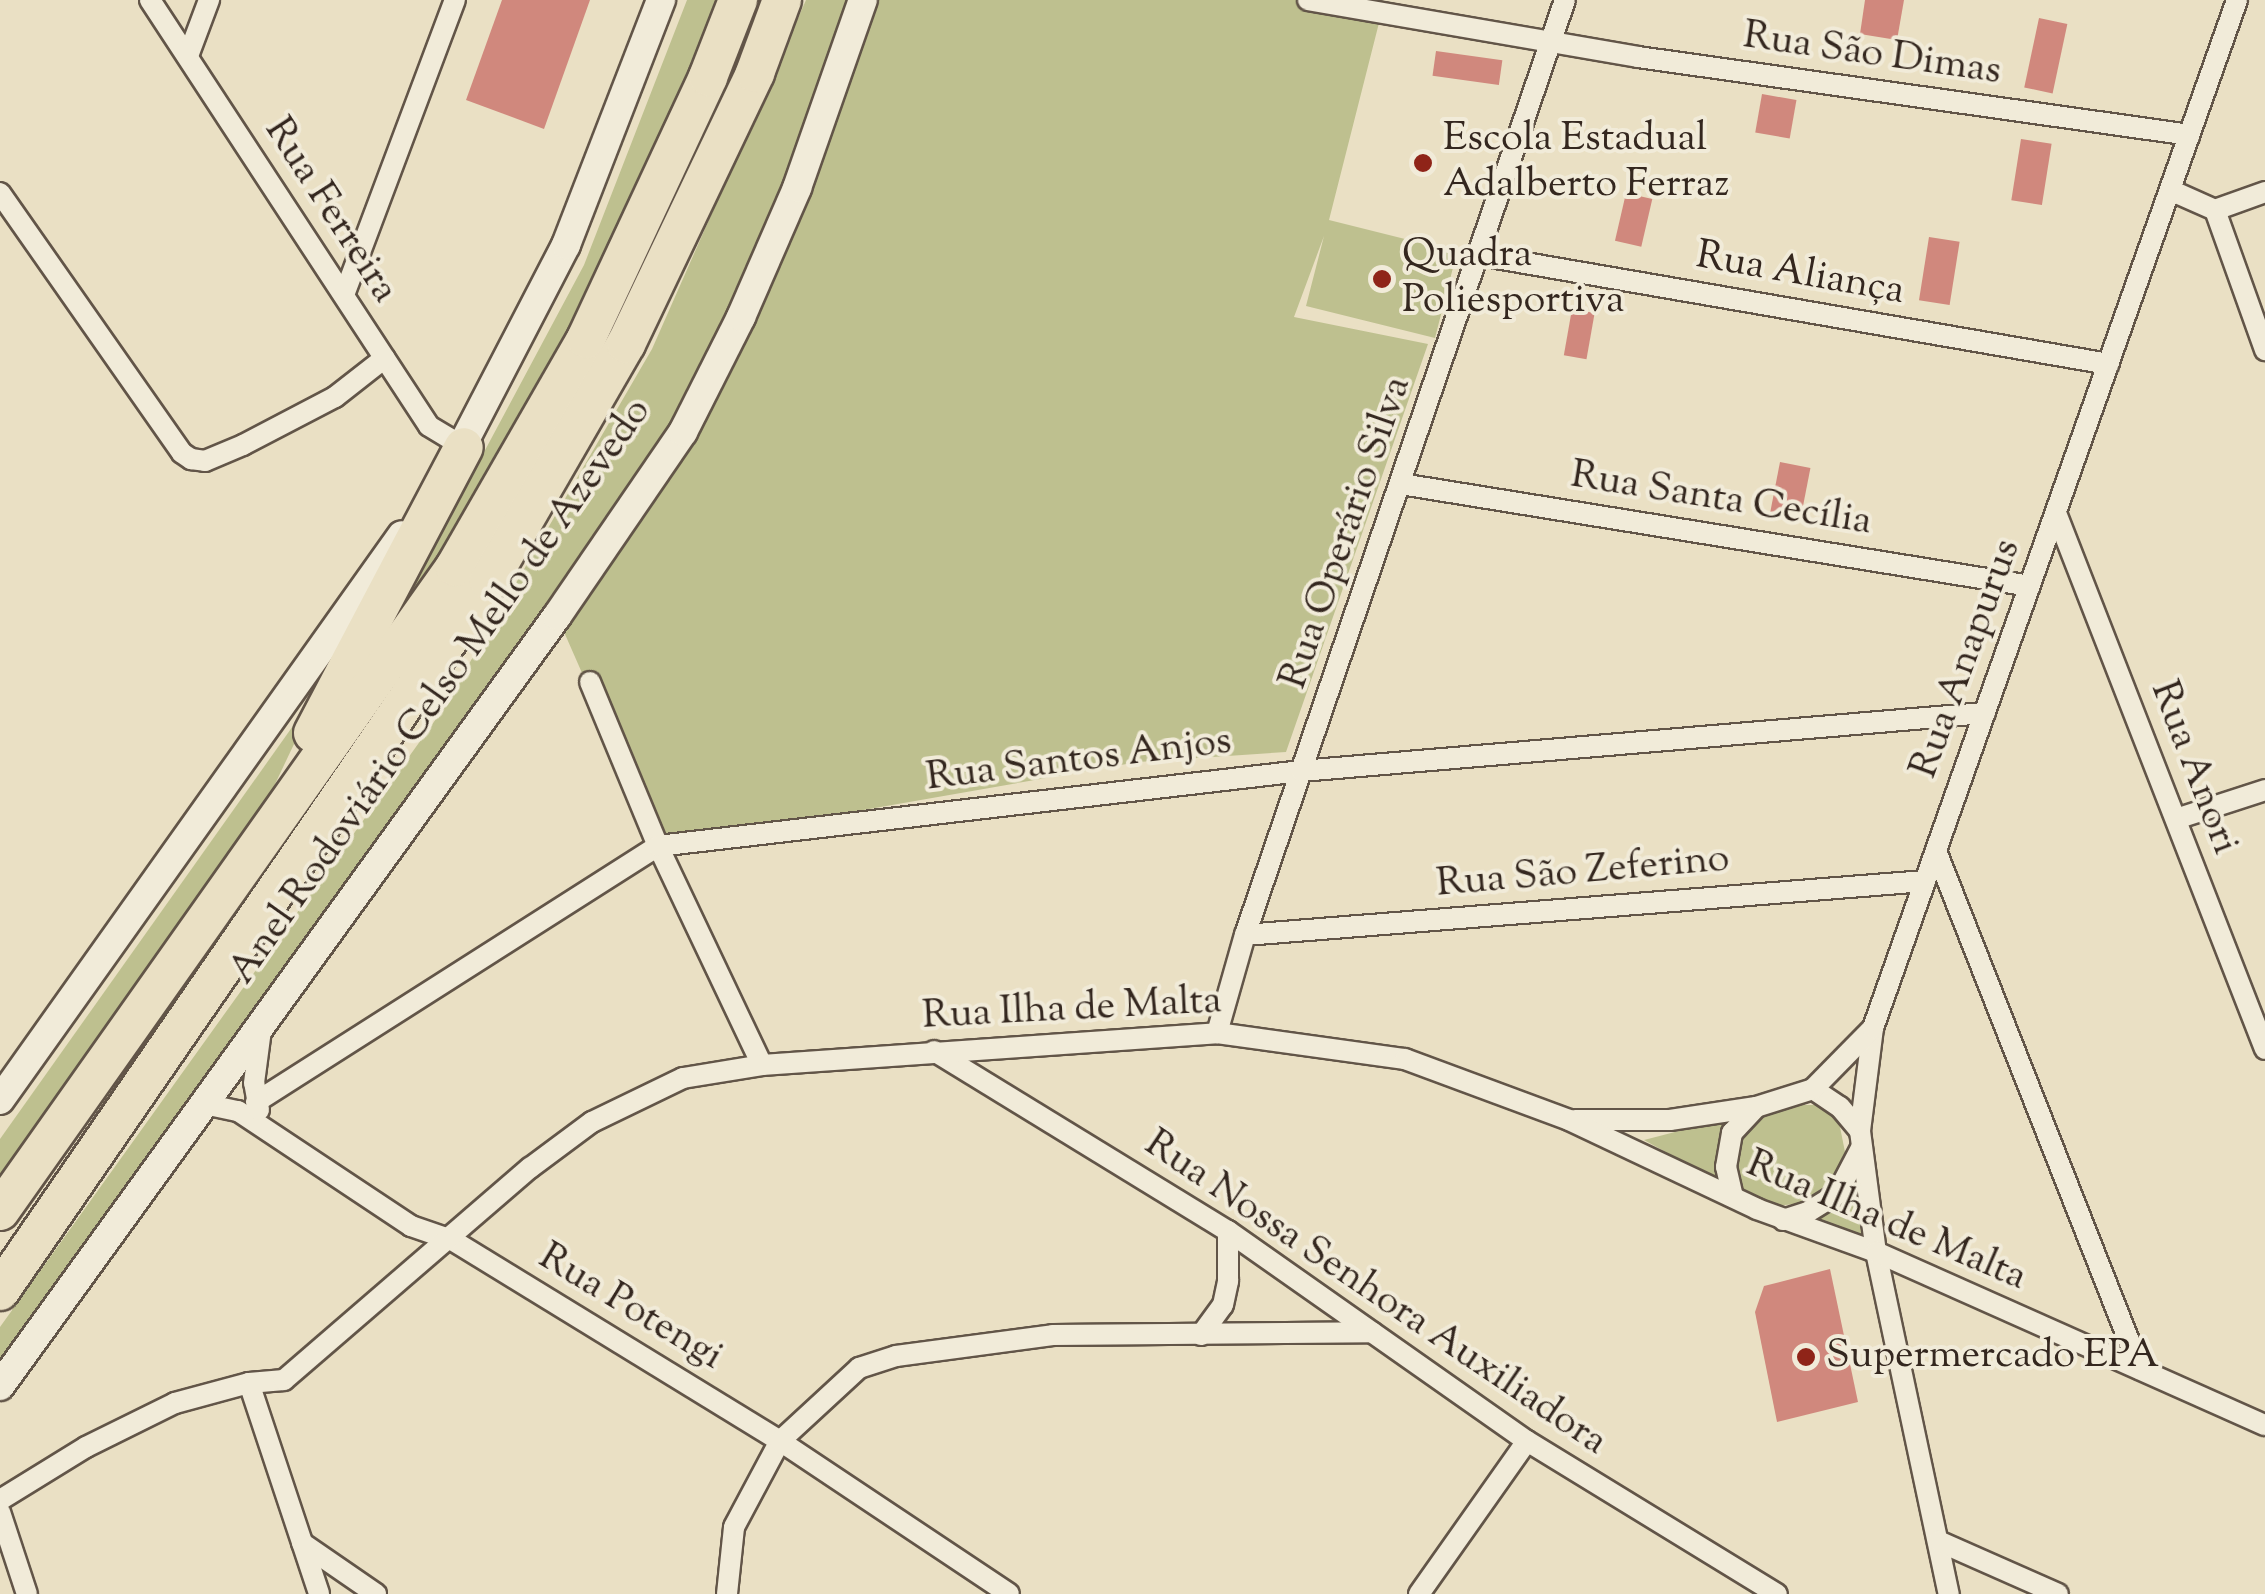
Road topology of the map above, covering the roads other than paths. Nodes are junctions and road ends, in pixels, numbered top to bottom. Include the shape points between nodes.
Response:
1 (150, 0) edge
2 (208, 0) edge
3 (455, 0) edge
4 (662, 0) edge
5 (738, 0) edge
6 (782, 0) edge
7 (863, 0) edge
8 (1308, 0) edge
9 (1565, 0) edge
10 (2237, 0) edge
11 (1548, 43) junction
12 (188, 56) junction
13 (2190, 135) junction
14 (2170, 190) junction
15 (2265, 192) edge
16 (0, 193) edge
17 (2215, 210) junction
18 (1480, 255) junction
19 (344, 295) junction
20 (2265, 350) edge
21 (385, 358) junction
22 (2108, 364) junction
23 (464, 448) junction
24 (1402, 484) junction
25 (2056, 512) junction
26 (2030, 586) junction
27 (590, 682) dead end
28 (1985, 713) junction
29 (1301, 770) junction
30 (2265, 790) edge
31 (2176, 819) junction
32 (658, 846) junction
33 (1936, 851) junction
34 (242, 865) junction
35 (1925, 881) junction
36 (1246, 935) junction
37 (262, 1023) junction
38 (1873, 1028) junction
39 (1217, 1033) junction
40 (2265, 1049) edge
41 (934, 1051) junction
42 (762, 1064) junction
43 (1812, 1089) junction
44 (0, 1100) edge
45 (256, 1102) junction
46 (204, 1104) junction
47 (1756, 1107) junction
48 (1569, 1120) junction
49 (274, 1138) junction
50 (1862, 1138) junction
51 (1734, 1197) junction
52 (0, 1210) edge
53 (1783, 1220) junction
54 (1228, 1231) junction
55 (452, 1240) junction
56 (1876, 1252) junction
57 (0, 1291) edge
58 (1372, 1332) junction
59 (1201, 1335) junction
60 (2140, 1369) junction
61 (249, 1383) junction
62 (0, 1386) edge
63 (2265, 1425) edge
64 (780, 1441) junction
65 (1526, 1442) junction
66 (0, 1500) edge
67 (0, 1512) edge
68 (1938, 1542) junction
69 (302, 1543) junction
70 (27, 1594) edge
71 (319, 1594) edge
72 (376, 1594) edge
73 (727, 1594) edge
74 (1009, 1594) edge
75 (1419, 1594) edge
76 (1777, 1594) edge
77 (1949, 1594) edge
78 (2058, 1594) edge

1 - 12 street, Rua Ferreira
2 - 12 street
3 - 19 street
4 - 23 main road via 566,245
5 - 34 highway, Anel Rodoviário Celso Mello de Azevedo via 577,356 455,567
6 - 57 highway, Anel Rodoviário Celso Mello de Azevedo via 755,73 626,344 489,582
7 - 37 main road, Anel Rodoviário Celso Mello de Azevedo via 797,188 683,432
8 - 11 street, Rua São Dimas
9 - 11 street, Rua Operário Silva
10 - 13 street, Rua Anapurus
11 - 13 street, Rua São Dimas
11 - 18 street, Rua Operário Silva
12 - 19 street, Rua Ferreira
13 - 14 street, Rua Anapurus
14 - 17 street
14 - 22 street, Rua Anapurus
15 - 17 street
16 - 21 street via 191,460 244,445 335,397
17 - 20 street
18 - 22 street, Rua Aliança
18 - 24 street, Rua Operário Silva
19 - 21 street, Rua Ferreira
21 - 23 street, Rua Ferreira via 429,426
22 - 25 street, Rua Anapurus
23 - 34 highway
23 - 44 main road
24 - 26 street, Rua Santa Cecília
24 - 29 street, Rua Operário Silva
25 - 26 street, Rua Anapurus
25 - 31 street, Rua Anori
26 - 28 street, Rua Anapurus
27 - 32 street
28 - 29 street, Rua Santos Anjos
28 - 33 street, Rua Anapurus
29 - 32 street, Rua Santos Anjos
29 - 36 street, Rua Operário Silva
30 - 31 street
31 - 40 street, Rua Anori
32 - 42 street
32 - 45 street, Rua Santos Anjos
33 - 35 street, Rua Anapurus
33 - 60 street
34 - 52 highway, Anel Rodoviário Celso Mello de Azevedo
35 - 36 street, Rua São Zeferino
35 - 38 street, Rua Anapurus
36 - 39 street, Rua Operário Silva
37 - 45 street
37 - 46 main road, Anel Rodoviário Celso Mello de Azevedo
38 - 43 street, Rua Anapurus
38 - 50 street
39 - 41 street, Rua Ilha de Malta
39 - 48 street, Rua Ilha de Malta via 1405,1059
41 - 42 street, Rua Ilha de Malta
41 - 54 street, Rua Nossa Senhora Auxiliadora
42 - 55 street, Rua Ilha de Malta via 683,1078 592,1122
43 - 47 street, Rua Anapurus
43 - 50 street via 1840,1107
45 - 49 street
46 - 49 street, Rua Potengi via 238,1111
46 - 62 main road, Anel Rodoviário Celso Mello de Azevedo
47 - 48 street, Rua Anapurus via 1670,1120
47 - 51 street via 1732,1134 1726,1167
48 - 51 street, Rua Ilha de Malta
49 - 55 street, Rua Potengi via 411,1226
50 - 53 street via 1837,1194
50 - 56 street
51 - 53 street, Rua Ilha de Malta
53 - 56 street, Rua Ilha de Malta
54 - 58 street, Rua Nossa Senhora Auxiliadora
54 - 59 street via 1223,1305
55 - 61 street, Rua Ilha de Malta via 284,1380
55 - 64 street, Rua Potengi
56 - 60 street, Rua Ilha de Malta
56 - 68 street
58 - 59 street
58 - 65 street, Rua Nossa Senhora Auxiliadora
59 - 64 street via 1053,1336 896,1356 859,1368
60 - 63 street, Rua Ilha de Malta
61 - 66 street, Rua Ilha de Malta via 175,1403
61 - 69 street
64 - 73 street via 734,1527
64 - 74 street, Rua Potengi
65 - 75 street
65 - 76 street, Rua Nossa Senhora Auxiliadora
67 - 70 street
68 - 77 street
68 - 78 street
69 - 71 street
69 - 72 street

